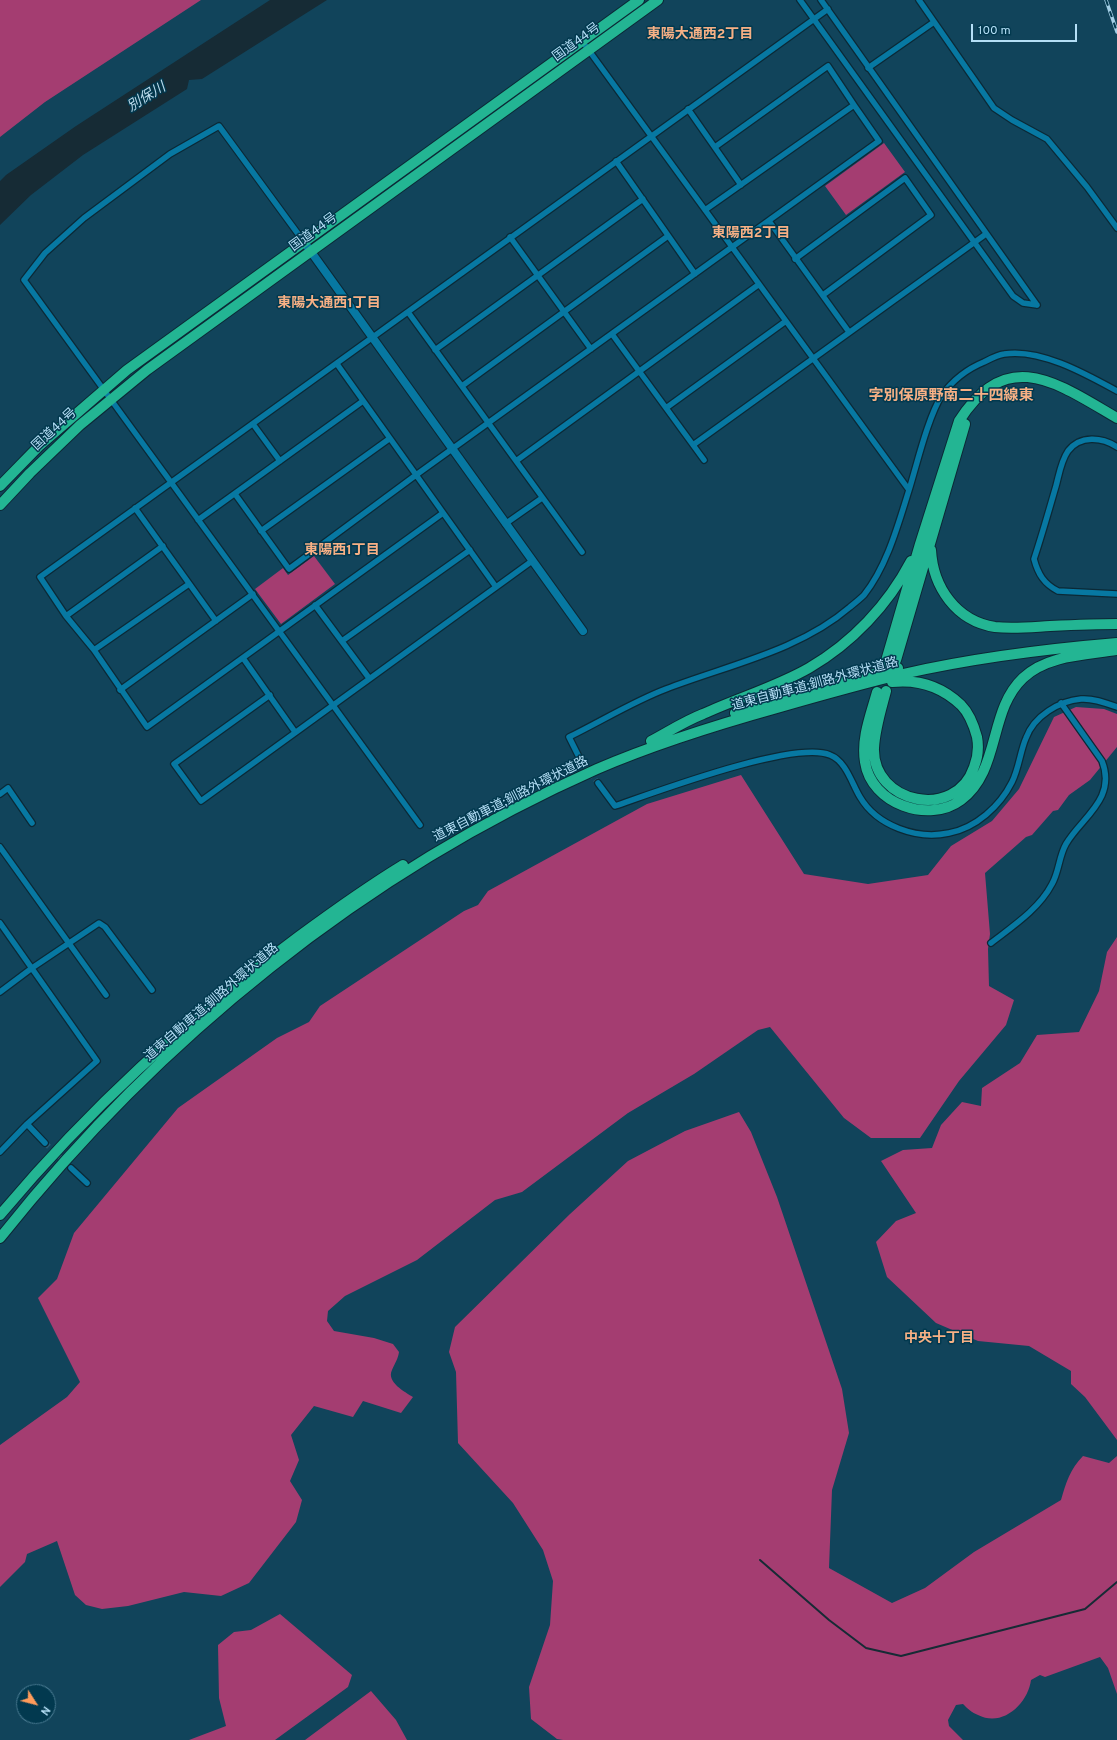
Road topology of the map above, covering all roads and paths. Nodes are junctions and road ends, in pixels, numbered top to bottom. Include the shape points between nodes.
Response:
1 (639, 0) edge
2 (658, 0) edge
3 (800, 0) edge
4 (821, 0) edge
5 (919, 0) edge
6 (828, 9) junction
7 (813, 19) junction
8 (934, 22) junction
9 (582, 41) junction
10 (590, 51) junction
11 (868, 68) junction
12 (854, 104) junction
13 (688, 109) junction
14 (651, 136) junction
15 (715, 147) junction
16 (616, 161) junction
17 (741, 185) junction
18 (643, 199) junction
19 (705, 210) junction
20 (769, 221) junction
21 (1117, 228) edge
22 (986, 234) junction
23 (668, 236) junction
24 (510, 237) junction
25 (304, 242) junction
26 (974, 242) junction
27 (732, 248) junction
28 (310, 252) junction
29 (795, 259) junction
30 (695, 274) junction
31 (538, 276) junction
32 (758, 285) junction
33 (823, 295) junction
34 (408, 312) junction
35 (565, 312) junction
36 (786, 321) junction
37 (849, 332) junction
38 (612, 334) junction
39 (372, 338) junction
40 (591, 349) junction
41 (435, 350) junction
42 (812, 359) junction
43 (336, 364) junction
44 (639, 370) junction
45 (462, 386) junction
46 (104, 389) junction
47 (1117, 391) edge
48 (111, 398) junction
49 (363, 401) junction
50 (666, 408) junction
51 (1117, 418) edge
52 (1117, 423) edge
53 (253, 424) junction
54 (489, 424) junction
55 (389, 439) junction
56 (693, 444) junction
57 (1117, 447) edge
58 (452, 449) junction
59 (704, 460) dead end
60 (516, 461) junction
61 (280, 462) junction
62 (416, 475) junction
63 (171, 483) junction
64 (0, 486) edge
65 (909, 490) junction
66 (235, 494) junction
67 (542, 498) junction
68 (0, 505) edge
69 (135, 508) junction
70 (443, 513) junction
71 (198, 520) junction
72 (505, 524) junction
73 (261, 531) junction
74 (931, 542) junction
75 (920, 544) junction
76 (163, 546) junction
77 (470, 550) junction
78 (582, 552) dead end
79 (532, 561) junction
80 (189, 584) junction
81 (496, 587) junction
82 (253, 594) junction
83 (1117, 594) edge
84 (315, 605) junction
85 (66, 616) junction
86 (216, 621) junction
87 (1117, 624) edge
88 (584, 631) dead end
89 (279, 632) junction
90 (1117, 638) edge
91 (342, 641) junction
92 (1117, 643) edge
93 (94, 650) junction
94 (1117, 650) edge
95 (243, 658) junction
96 (889, 667) junction
97 (369, 678) junction
98 (852, 687) junction
99 (120, 690) junction
100 (270, 695) junction
101 (1061, 703) junction
102 (332, 706) junction
103 (1117, 707) edge
104 (295, 732) junction
105 (651, 741) junction
106 (580, 759) tunnel mouth
107 (598, 783) tunnel mouth
108 (0, 794) edge
109 (32, 823) dead end
110 (420, 825) dead end
111 (0, 847) edge
112 (0, 923) edge
113 (991, 943) dead end
114 (70, 944) junction
115 (32, 968) junction
116 (152, 990) dead end
117 (0, 992) edge
118 (106, 995) dead end
119 (27, 1124) junction
120 (46, 1143) tunnel mouth
121 (0, 1152) edge
122 (71, 1168) tunnel mouth
123 (87, 1183) dead end
124 (0, 1215) edge
125 (0, 1238) edge

1 - 9 highway, 国道44号
2 - 10 highway, 国道44号
3 - 7 street
4 - 6 street
5 - 8 street
6 - 7 street
6 - 11 street
7 - 13 street
7 - 26 street
8 - 11 street
8 - 21 street via 994,108 1047,138
9 - 10 street
9 - 25 highway, 国道44号
10 - 14 street
10 - 28 highway, 国道44号
11 - 22 street
12 - 15 street via 828,66
12 - 17 street
12 - 20 street via 879,141
13 - 14 street
13 - 15 street
14 - 16 street
14 - 19 street
15 - 17 street
16 - 18 street
16 - 24 street
17 - 19 street
18 - 23 street
18 - 31 street
19 - 27 street
20 - 27 street
20 - 29 street
22 - 26 street
22 - 26 street via 1037,305 1023,303 1013,296
23 - 30 street
23 - 35 street
24 - 31 street
24 - 34 street
25 - 28 street
25 - 46 highway, 国道44号
25 - 46 street via 219,126 170,154 136,178 84,218 45,253 24,280
26 - 37 street
27 - 30 street
27 - 32 street
28 - 39 street
28 - 48 highway, 国道44号
29 - 33 street
29 - 33 street via 905,178 931,215
30 - 38 street
31 - 35 street
31 - 41 street
32 - 36 street
32 - 44 street
33 - 37 street
34 - 39 street
34 - 41 street
35 - 40 street
35 - 45 street
36 - 42 street
36 - 50 street
37 - 42 street
38 - 40 street
38 - 44 street
39 - 43 street
39 - 58 street
40 - 54 street
41 - 45 street
42 - 56 street
42 - 65 street
43 - 49 street
43 - 53 street
44 - 50 street
44 - 60 street
45 - 54 street
46 - 48 street
46 - 64 highway, 国道44号 via 39,446
47 - 65 street via 1043,357 1024,353 1003,354 969,368 956,378 942,396
48 - 63 street
48 - 68 highway, 国道44号 via 74,430
49 - 55 street
49 - 61 street
50 - 56 street
51 - 75 highway via 1068,389 1044,379 1020,377 994,384 980,393 959,421
52 - 74 highway via 1064,393 1042,384 1020,382 995,389 979,402 965,424
53 - 61 street
53 - 63 street
54 - 58 street
54 - 60 street
55 - 62 street
55 - 73 street
56 - 59 street
57 - 83 street via 1100,439 1088,439 1068,452 1034,559 1043,580 1058,591
58 - 62 street
58 - 72 street
60 - 67 street
61 - 66 street
62 - 70 street
62 - 73 street via 289,569
63 - 69 street
63 - 71 street
65 - 106 street via 880,568 864,595 839,616 805,637 665,689 569,737
66 - 71 street
66 - 73 street
67 - 72 street
67 - 78 street
69 - 76 street
69 - 85 street via 40,577
70 - 77 street
70 - 84 street
71 - 82 street
72 - 79 street
74 - 87 highway via 935,575 949,601 960,611 982,623 996,627
74 - 96 highway
75 - 96 highway
75 - 105 highway via 903,578 890,596 859,630 825,658 778,683 701,715
76 - 80 street
76 - 85 street
77 - 81 street
77 - 91 street
79 - 81 street
79 - 88 street
80 - 86 street
80 - 93 street
81 - 97 street
82 - 86 street
82 - 89 street
84 - 89 street
84 - 91 street
85 - 93 street
86 - 99 street
89 - 95 street
89 - 102 street
90 - 96 highway, 道東自動車道;釧路外環状道路 via 1001,649
91 - 97 street
92 - 96 highway, 道東自動車道;釧路外環状道路 via 954,664
93 - 99 street
94 - 98 highway via 1058,659 1023,678 1012,690 1004,705 981,778 961,800 937,810 925,811 902,806 884,794 870,776 865,764 864,748 868,724 882,691 876,729 875,761 884,780 898,793 930,801 942,799 955,792 973,771 978,752 976,733 965,709 945,691 919,682 904,681
95 - 99 street via 147,727
95 - 100 street
96 - 98 highway, 道東自動車道;釧路外環状道路
96 - 105 highway, 道東自動車道;釧路外環状道路
97 - 102 street
98 - 125 highway, 道東自動車道;釧路外環状道路 via 654,746 597,769 486,824 389,882 279,962 184,1041 123,1099
100 - 104 street
100 - 104 street via 174,764 201,801
101 - 103 street via 1082,699 1098,700
101 - 107 street via 1033,725 1026,737 1012,782 1001,800 970,826 949,833 928,835 888,824 873,813 860,798 841,763 831,755 817,752 798,752 751,762 615,806
101 - 113 street via 1102,761 1106,769 1107,783 1100,805 1066,844 1053,883 1046,895 1034,909
102 - 104 street
102 - 110 street
105 - 124 highway, 道東自動車道;釧路外環状道路 via 594,763 483,819 384,877 334,911 236,984 113,1091 58,1148
108 - 109 street via 8,788
111 - 114 street
112 - 115 street
114 - 115 street
114 - 116 street via 99,923 105,927
114 - 118 street
115 - 117 street
115 - 119 street via 97,1061
119 - 120 street
119 - 121 street
122 - 123 street

